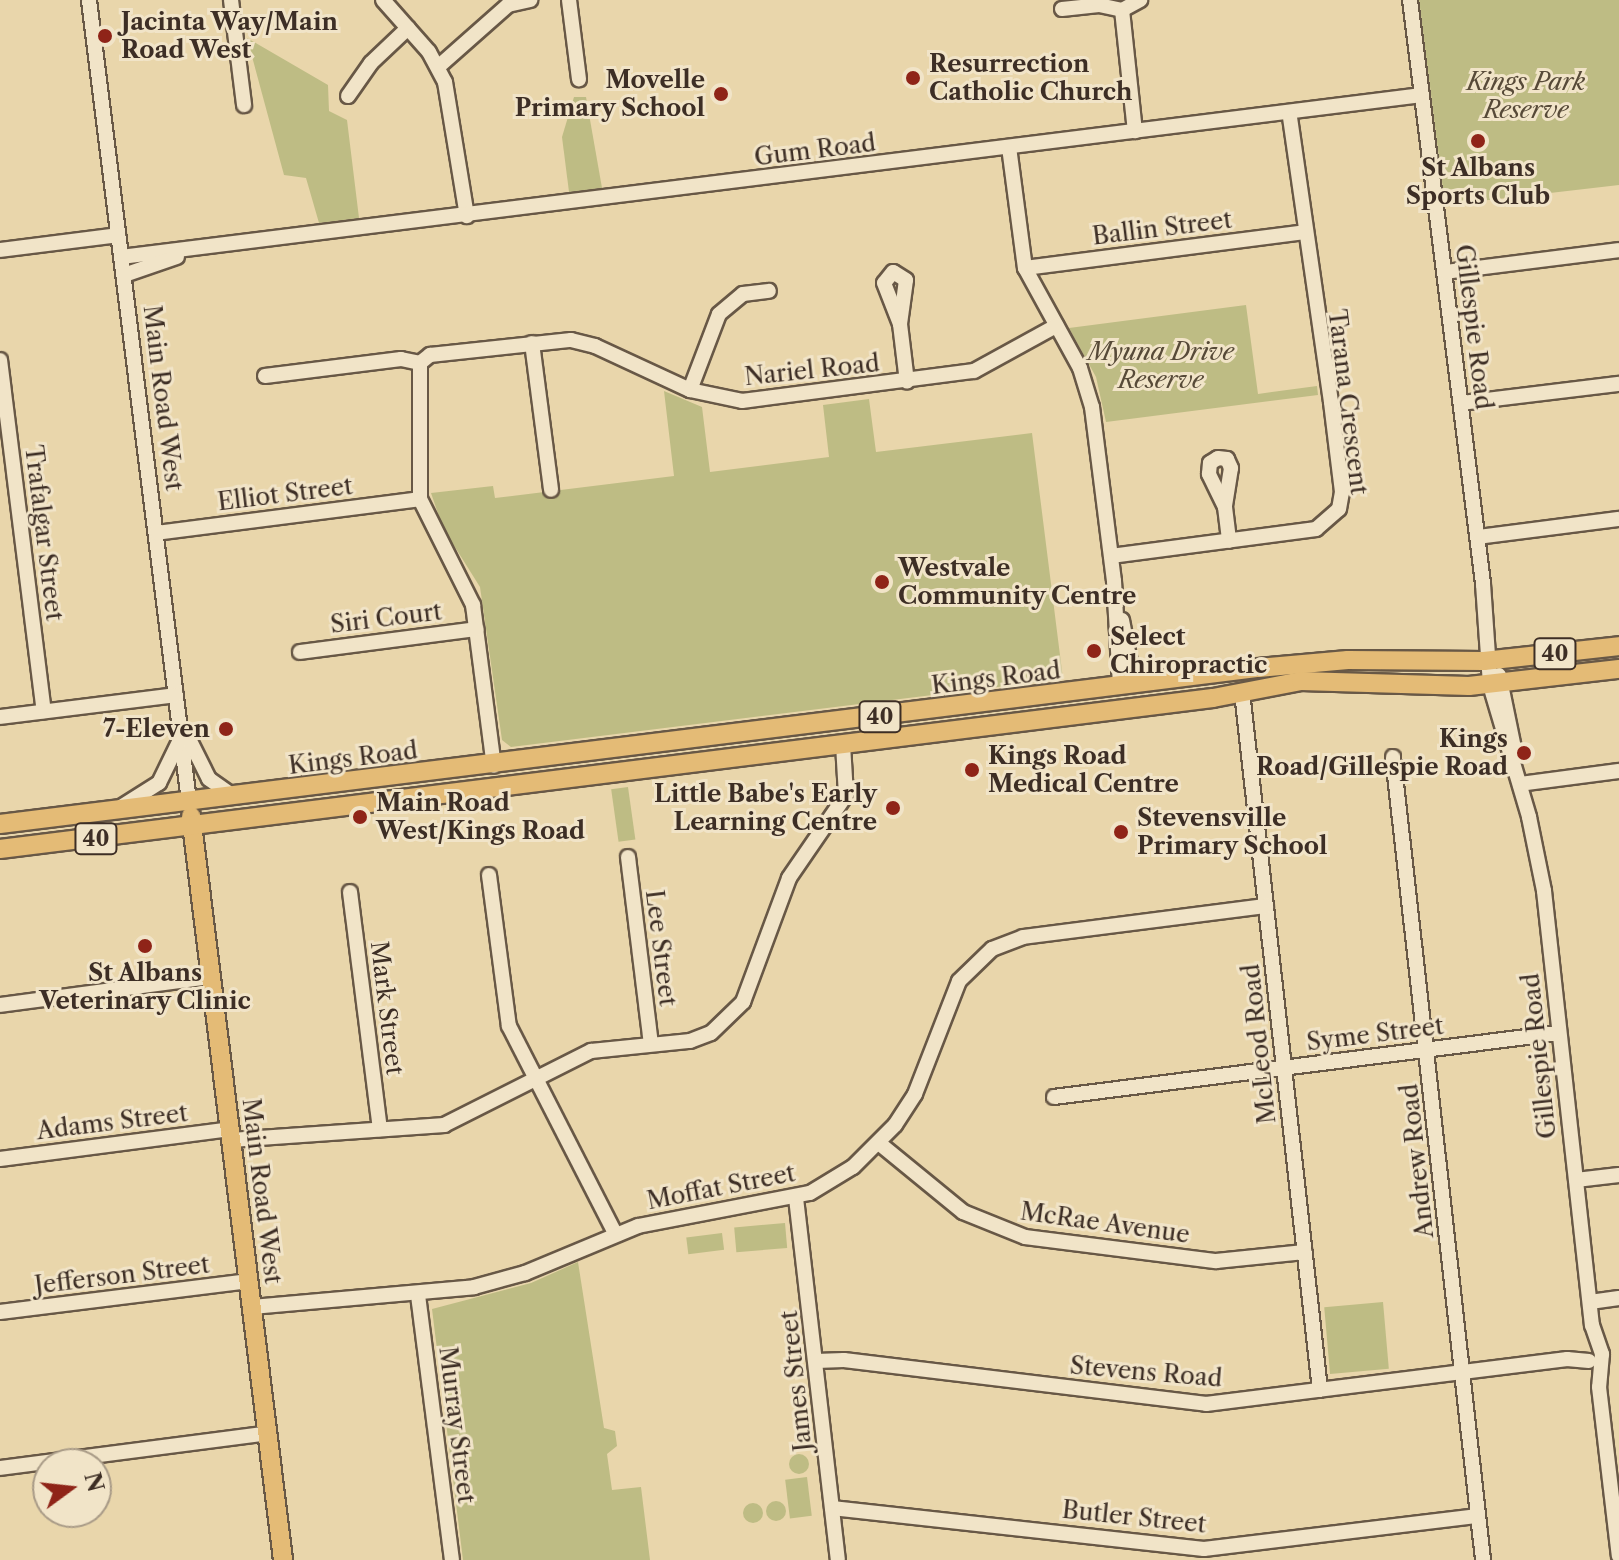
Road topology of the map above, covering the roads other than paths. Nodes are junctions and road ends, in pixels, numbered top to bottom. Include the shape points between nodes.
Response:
1 (89, 0) edge
2 (231, 0) edge
3 (383, 0) edge
4 (530, 0) edge
5 (569, 0) edge
6 (1140, 0) edge
7 (1410, 0) edge
8 (1062, 9) dead end
9 (1122, 10) junction
10 (408, 28) junction
11 (438, 67) junction
12 (579, 79) dead end
13 (1422, 95) junction
14 (348, 96) dead end
15 (244, 105) dead end
16 (1289, 112) junction
17 (1135, 131) junction
18 (1009, 147) junction
19 (467, 216) junction
20 (1305, 232) junction
21 (118, 235) junction
22 (212, 248) junction
23 (0, 250) edge
24 (1619, 250) edge
25 (121, 257) junction
26 (1025, 268) junction
27 (1445, 272) junction
28 (124, 275) junction
29 (769, 291) dead end
30 (900, 324) dead end
31 (1056, 326) junction
32 (532, 343) junction
33 (0, 360) edge
34 (420, 363) junction
35 (265, 376) dead end
36 (907, 382) junction
37 (1619, 384) edge
38 (690, 390) junction
39 (1461, 403) junction
40 (551, 490) dead end
41 (420, 499) junction
42 (1225, 507) dead end
43 (1619, 519) edge
44 (156, 533) junction
45 (1478, 537) junction
46 (1229, 541) junction
47 (1111, 556) junction
48 (477, 629) junction
49 (1619, 646) edge
50 (300, 652) dead end
51 (1492, 661) junction
52 (1619, 669) edge
53 (1127, 684) junction
54 (1497, 685) junction
55 (1242, 692) junction
56 (177, 702) junction
57 (1132, 708) junction
58 (44, 711) junction
59 (0, 717) edge
60 (840, 722) junction
61 (181, 735) junction
62 (843, 745) junction
63 (1393, 757) dead end
64 (494, 766) junction
65 (1619, 771) edge
66 (1520, 784) junction
67 (497, 789) junction
68 (233, 796) junction
69 (189, 802) junction
70 (113, 811) junction
71 (0, 824) edge
72 (192, 829) junction
73 (0, 849) edge
74 (628, 857) dead end
75 (489, 875) dead end
76 (350, 892) dead end
77 (1266, 906) junction
78 (210, 977) junction
79 (0, 1005) edge
80 (1558, 1033) junction
81 (651, 1044) junction
82 (1426, 1050) junction
83 (1284, 1068) junction
84 (535, 1079) junction
85 (1054, 1097) dead end
86 (380, 1129) junction
87 (231, 1135) junction
88 (880, 1144) junction
89 (0, 1159) edge
90 (1619, 1175) edge
91 (1576, 1180) junction
92 (796, 1198) junction
93 (615, 1233) junction
94 (1305, 1252) junction
95 (249, 1281) junction
96 (418, 1295) junction
97 (1619, 1298) edge
98 (1590, 1302) junction
99 (252, 1307) junction
100 (0, 1312) edge
101 (1593, 1356) junction
102 (816, 1361) junction
103 (1463, 1372) junction
104 (1320, 1390) junction
105 (1619, 1424) edge
106 (1603, 1425) junction
107 (268, 1433) junction
108 (0, 1468) edge
109 (832, 1508) junction
110 (1478, 1516) junction
111 (1619, 1553) edge
112 (283, 1560) edge
113 (452, 1560) edge
114 (838, 1560) edge
115 (1483, 1560) edge

1 - 21 street, Main Road West
2 - 15 street
3 - 10 street
4 - 11 street via 508,5
5 - 12 street
6 - 9 street
7 - 13 street, Gillespie Road
8 - 9 street via 1105,5
9 - 17 street
10 - 11 street
10 - 14 street via 371,63
11 - 19 street via 454,113
13 - 16 street, Gum Road
13 - 27 street, Gillespie Road
16 - 17 street, Gum Road
16 - 20 street, Tarana Crescent
17 - 18 street, Gum Road
18 - 19 street, Gum Road
18 - 26 street
19 - 22 street, Gum Road
20 - 26 street, Ballin Street
20 - 46 street, Tarana Crescent via 1342,503 1333,519 1316,529
21 - 23 street
21 - 25 street, Main Road West
22 - 25 street, Gum Road
22 - 28 street, Gum Road
24 - 27 street
25 - 28 street, Main Road West
26 - 31 street
27 - 39 street, Gillespie Road
28 - 44 street, Main Road West
29 - 38 street via 743,294 719,314
30 - 36 street
31 - 36 street, Nariel Road via 974,371
31 - 47 street via 1088,392
32 - 34 street, Nariel Road via 430,355
32 - 38 street, Nariel Road via 571,340 595,346
32 - 40 street
33 - 58 street, Trafalgar Street
34 - 35 street, Nariel Road via 401,359
34 - 41 street
36 - 38 street, Nariel Road via 742,401
37 - 39 street
39 - 45 street, Gillespie Road
41 - 44 street, Elliot Street
41 - 48 street via 463,578
42 - 46 street
43 - 45 street
44 - 56 street, Main Road West
45 - 51 street, Gillespie Road
46 - 47 street, Tarana Crescent
47 - 53 street
48 - 50 street, Siri Court
48 - 64 street
49 - 51 main road, Kings Road / 40
51 - 53 main road, Kings Road / 40 via 1335,661
51 - 54 street, Gillespie Road
52 - 54 main road, Kings Road / 40
53 - 57 main road
53 - 60 main road, Kings Road / 40
54 - 55 main road, Kings Road / 40 via 1320,679
54 - 66 street, Gillespie Road
55 - 57 main road, Kings Road / 40
55 - 77 street, McLeod Road
56 - 58 street
56 - 61 street, Main Road West
56 - 68 street via 204,771
57 - 62 main road, Kings Road / 40
58 - 59 street
60 - 62 main road
60 - 64 main road, Kings Road / 40
61 - 69 street, Main Road West
61 - 70 street via 161,781
62 - 67 main road, Kings Road / 40
62 - 81 street, Adams Street via 846,795 789,878 743,1002 711,1033 690,1041
63 - 82 street, Andrew Road
64 - 67 main road
64 - 68 main road, Kings Road / 40
65 - 66 street
66 - 80 street, Gillespie Road via 1542,878
67 - 72 main road, Kings Road / 40
68 - 69 main road, Kings Road / 40
69 - 70 main road, 40
69 - 72 main road, Main Road West
70 - 71 main road, 40
72 - 73 main road, 40
72 - 78 main road, Main Road West
74 - 81 street, Lee Street
75 - 84 street via 507,1016
76 - 86 street, Mark Street
77 - 83 street, McLeod Road
77 - 88 street, Moffat Street via 1023,937 992,949 959,981 915,1094
78 - 79 street
78 - 87 main road, Main Road West
80 - 82 street, Syme Street
80 - 91 street, Gillespie Road
81 - 84 street, Adams Street via 602,1047
82 - 83 street, Syme Street
82 - 103 street, Andrew Road
83 - 85 street, Syme Street
83 - 94 street, McLeod Road
84 - 86 street, Adams Street via 454,1122
84 - 93 street
86 - 87 street, Adams Street
87 - 89 street, Adams Street
87 - 95 main road, Main Road West
88 - 92 street, Moffat Street via 838,1178
88 - 94 street, McRae Avenue via 963,1212 1025,1237 1216,1261
90 - 91 street
91 - 98 street, Gillespie Road
92 - 93 street, Moffat Street via 687,1214
92 - 102 street, James Street
93 - 96 street, Moffat Street via 497,1282
94 - 104 street, McLeod Road
95 - 99 main road, Main Road West
95 - 100 street, Jefferson Street
96 - 99 street, Moffat Street
96 - 113 street, Murray Street
97 - 98 street
98 - 101 street, Gillespie Road
99 - 107 main road, Main Road West
101 - 103 street, Stevens Road
101 - 106 street, Gillespie Road
102 - 104 street, Stevens Road via 1206,1404
102 - 109 street, James Street
103 - 104 street, Stevens Road
103 - 110 street, Andrew Road
105 - 106 street
106 - 111 street, Gillespie Road
107 - 108 street
107 - 112 main road, Main Road West
109 - 110 street, Butler Street via 1204,1549
109 - 114 street, James Street
110 - 115 street, Andrew Road

